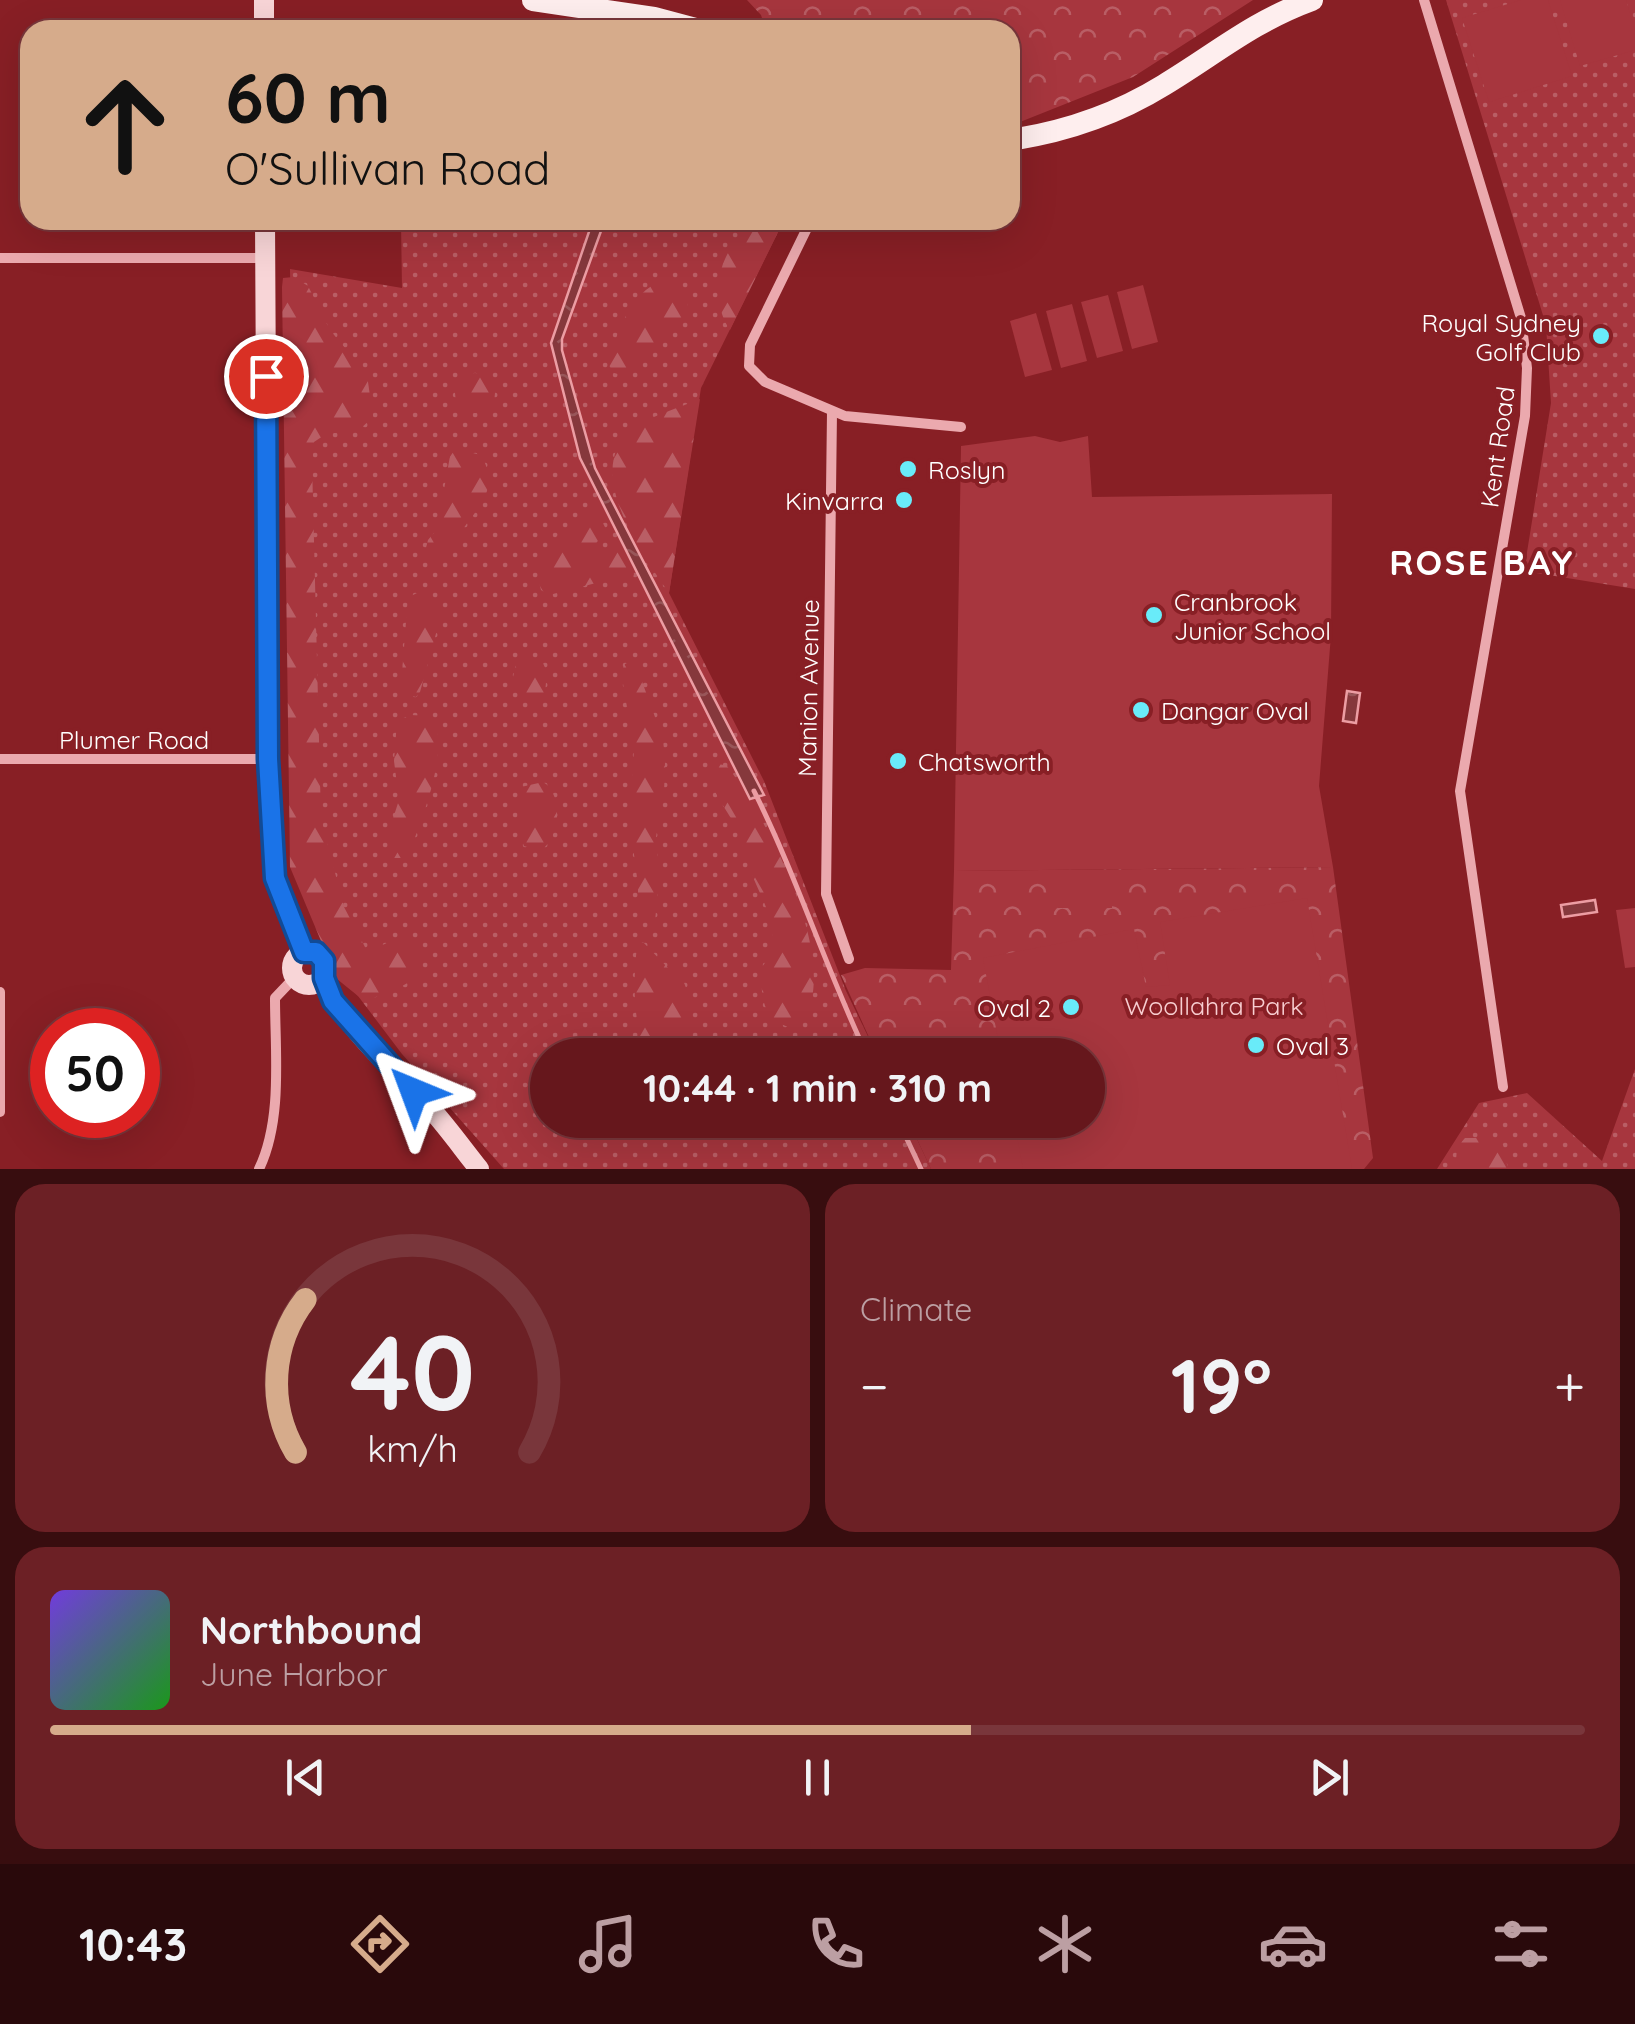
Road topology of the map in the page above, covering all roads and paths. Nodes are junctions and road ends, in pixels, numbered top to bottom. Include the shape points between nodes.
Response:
1 (533, 0) edge
2 (1312, 0) edge
3 (1424, 0) edge
4 (659, 20) edge
5 (1020, 138) edge
6 (265, 230) edge
7 (806, 230) edge
8 (0, 258) edge
9 (266, 258) junction
10 (832, 412) junction
11 (961, 427) dead end
12 (0, 759) edge
13 (268, 759) junction
14 (304, 952) junction
15 (849, 960) dead end
16 (294, 978) junction
17 (324, 978) junction
18 (0, 992) edge
19 (1503, 1087) dead end
20 (0, 1112) edge
21 (259, 1169) edge
22 (479, 1169) edge

1 - 4 main road
2 - 5 main road via 1240,32 1130,104
3 - 19 street, Kent Road via 1517,305 1527,368 1525,416 1460,791
6 - 9 main road
7 - 10 street via 750,345 749,366 765,382
8 - 9 street
9 - 13 main road
10 - 11 street
10 - 15 street, Manion Avenue via 826,894
12 - 13 street, Plumer Road
13 - 14 main road via 275,878
14 - 16 main road via 292,962
14 - 17 main road via 324,961
16 - 17 main road via 308,986
16 - 21 street via 275,998 275,1080 268,1151
17 - 22 main road via 333,1001
18 - 20 street

